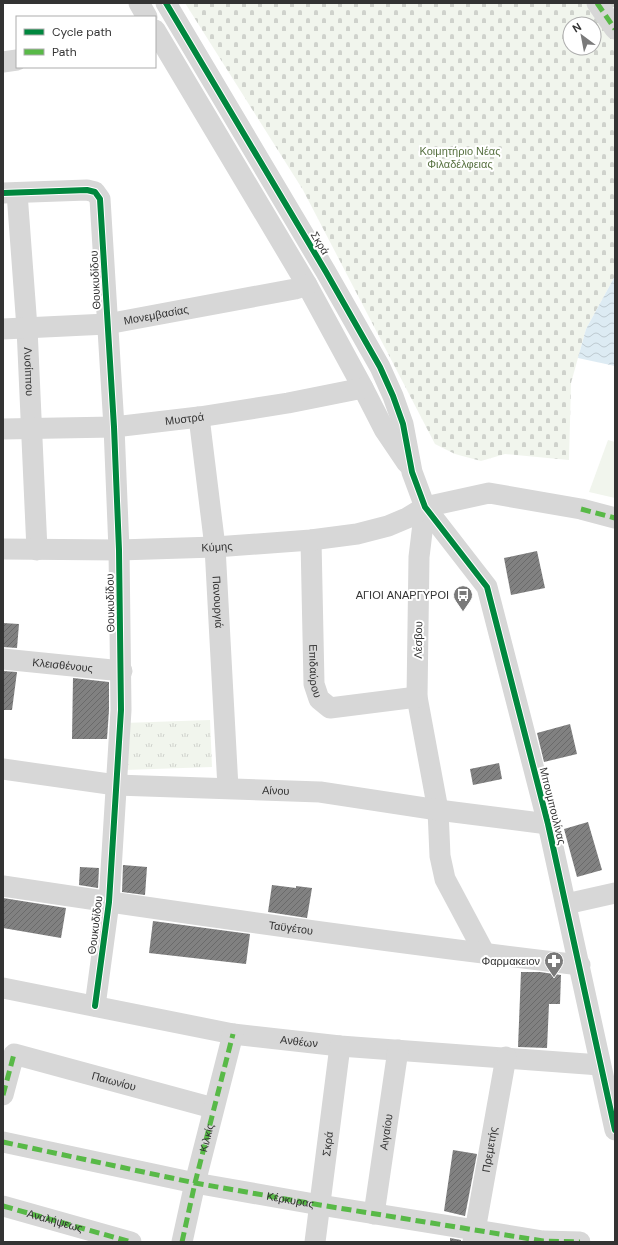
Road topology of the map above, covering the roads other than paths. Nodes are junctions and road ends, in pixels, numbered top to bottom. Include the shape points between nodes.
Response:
1 (139, 3) edge
2 (166, 3) edge
3 (597, 3) edge
4 (146, 16) edge
5 (615, 29) edge
6 (157, 36) edge
7 (16, 60) edge
8 (3, 62) edge
9 (10, 193) edge
10 (306, 285) junction
11 (107, 324) junction
12 (27, 328) junction
13 (3, 329) edge
14 (363, 388) junction
15 (199, 417) junction
16 (114, 427) junction
17 (3, 429) edge
18 (32, 429) junction
19 (412, 472) junction
20 (425, 507) junction
21 (614, 523) edge
22 (311, 540) junction
23 (214, 548) junction
24 (3, 550) edge
25 (37, 550) junction
26 (119, 550) junction
27 (3, 659) edge
28 (122, 670) junction
29 (417, 697) junction
30 (3, 769) edge
31 (116, 785) junction
32 (228, 788) junction
33 (438, 810) junction
34 (548, 824) junction
35 (3, 886) edge
36 (615, 893) edge
37 (109, 902) junction
38 (566, 904) junction
39 (485, 954) junction
40 (580, 965) junction
41 (3, 988) edge
42 (94, 1006) junction
43 (232, 1034) junction
44 (340, 1046) junction
45 (398, 1050) junction
46 (506, 1057) junction
47 (600, 1065) junction
48 (3, 1095) edge
49 (213, 1108) junction
50 (615, 1130) edge
51 (3, 1142) edge
52 (195, 1183) junction
53 (320, 1205) junction
54 (3, 1206) edge
55 (374, 1214) junction
56 (474, 1236) edge
57 (131, 1242) edge
58 (182, 1242) edge
59 (315, 1242) edge
60 (580, 1242) edge

1 - 4 street
2 - 19 street, Σκρά via 380,367 403,424
3 - 5 street
6 - 10 street, Σκρά
7 - 8 street
9 - 11 street, Θουκυδίδου via 87,190 95,192 100,199
9 - 12 street, Λυσίππου
10 - 11 street, Μονεμβασίας
10 - 14 street, Σκρά
11 - 12 street, Μονεμβασίας
11 - 16 street, Θουκυδίδου
12 - 13 street, Μονεμβασίας
12 - 18 street, Λυσίππου
14 - 15 street, Μυστρά
14 - 19 street, Σκρά via 384,429
15 - 16 street, Μυστρά
15 - 23 street, Πανουργιά
16 - 18 street, Μυστρά
16 - 26 street, Θουκυδίδου
17 - 18 street, Μυστρά
18 - 25 street, Λυσίππου
19 - 20 street, Σκρά
20 - 21 street via 489,493 580,509
20 - 22 street, Κύμης via 388,526 357,534
20 - 29 street, Λέσβου via 419,558
20 - 34 street, Μπουμπουλίνας via 484,582 489,592
22 - 23 street, Κύμης
22 - 29 street, Επιδαύρου via 314,684 319,699 330,708
23 - 26 street, Κύμης
23 - 32 street, Πανουργιά
24 - 25 street, Κύμης
25 - 26 street, Κύμης
26 - 28 street, Θουκυδίδου
27 - 28 street, Κλεισθένους
28 - 31 street, Θουκυδίδου
29 - 33 street, Λέσβου
30 - 31 street, Αίνου
31 - 32 street, Αίνου
31 - 37 street, Θουκυδίδου
32 - 33 street, Αίνου via 320,792
33 - 34 street, Αίνου
33 - 39 street, Λέσβου via 440,856 446,879
34 - 38 street, Μπουμπουλίνας
35 - 37 street, Ταϋγέτου
36 - 38 street
37 - 39 street, Ταϋγέτου
37 - 42 street, Θουκυδίδου
38 - 40 street, Μπουμπουλίνας
39 - 40 street, Ταϋγέτου
40 - 47 street, Μπουμπουλίνας
41 - 42 street, Ανθέων
42 - 43 street, Ανθέων
43 - 44 street, Ανθέων
43 - 49 street, Κιλκίς
44 - 45 street, Ανθέων
44 - 53 street, Σκρά
45 - 46 street, Ανθέων
45 - 55 street, Αιγαίου
46 - 47 street, Ανθέων
46 - 56 street, Πρεμετής
47 - 50 street, Μπουμπουλίνας
48 - 49 street, Παιωνίου via 14,1054
49 - 52 street, Κιλκίς
51 - 52 street, Κέρκυρας
52 - 53 street, Κέρκυρας
52 - 58 street, Κιλκίς
53 - 55 street, Κέρκυρας
53 - 59 street, Σκρά
54 - 57 street, Αναλήψεως
55 - 56 street, Κέρκυρας
56 - 60 street, Κέρκυρας

